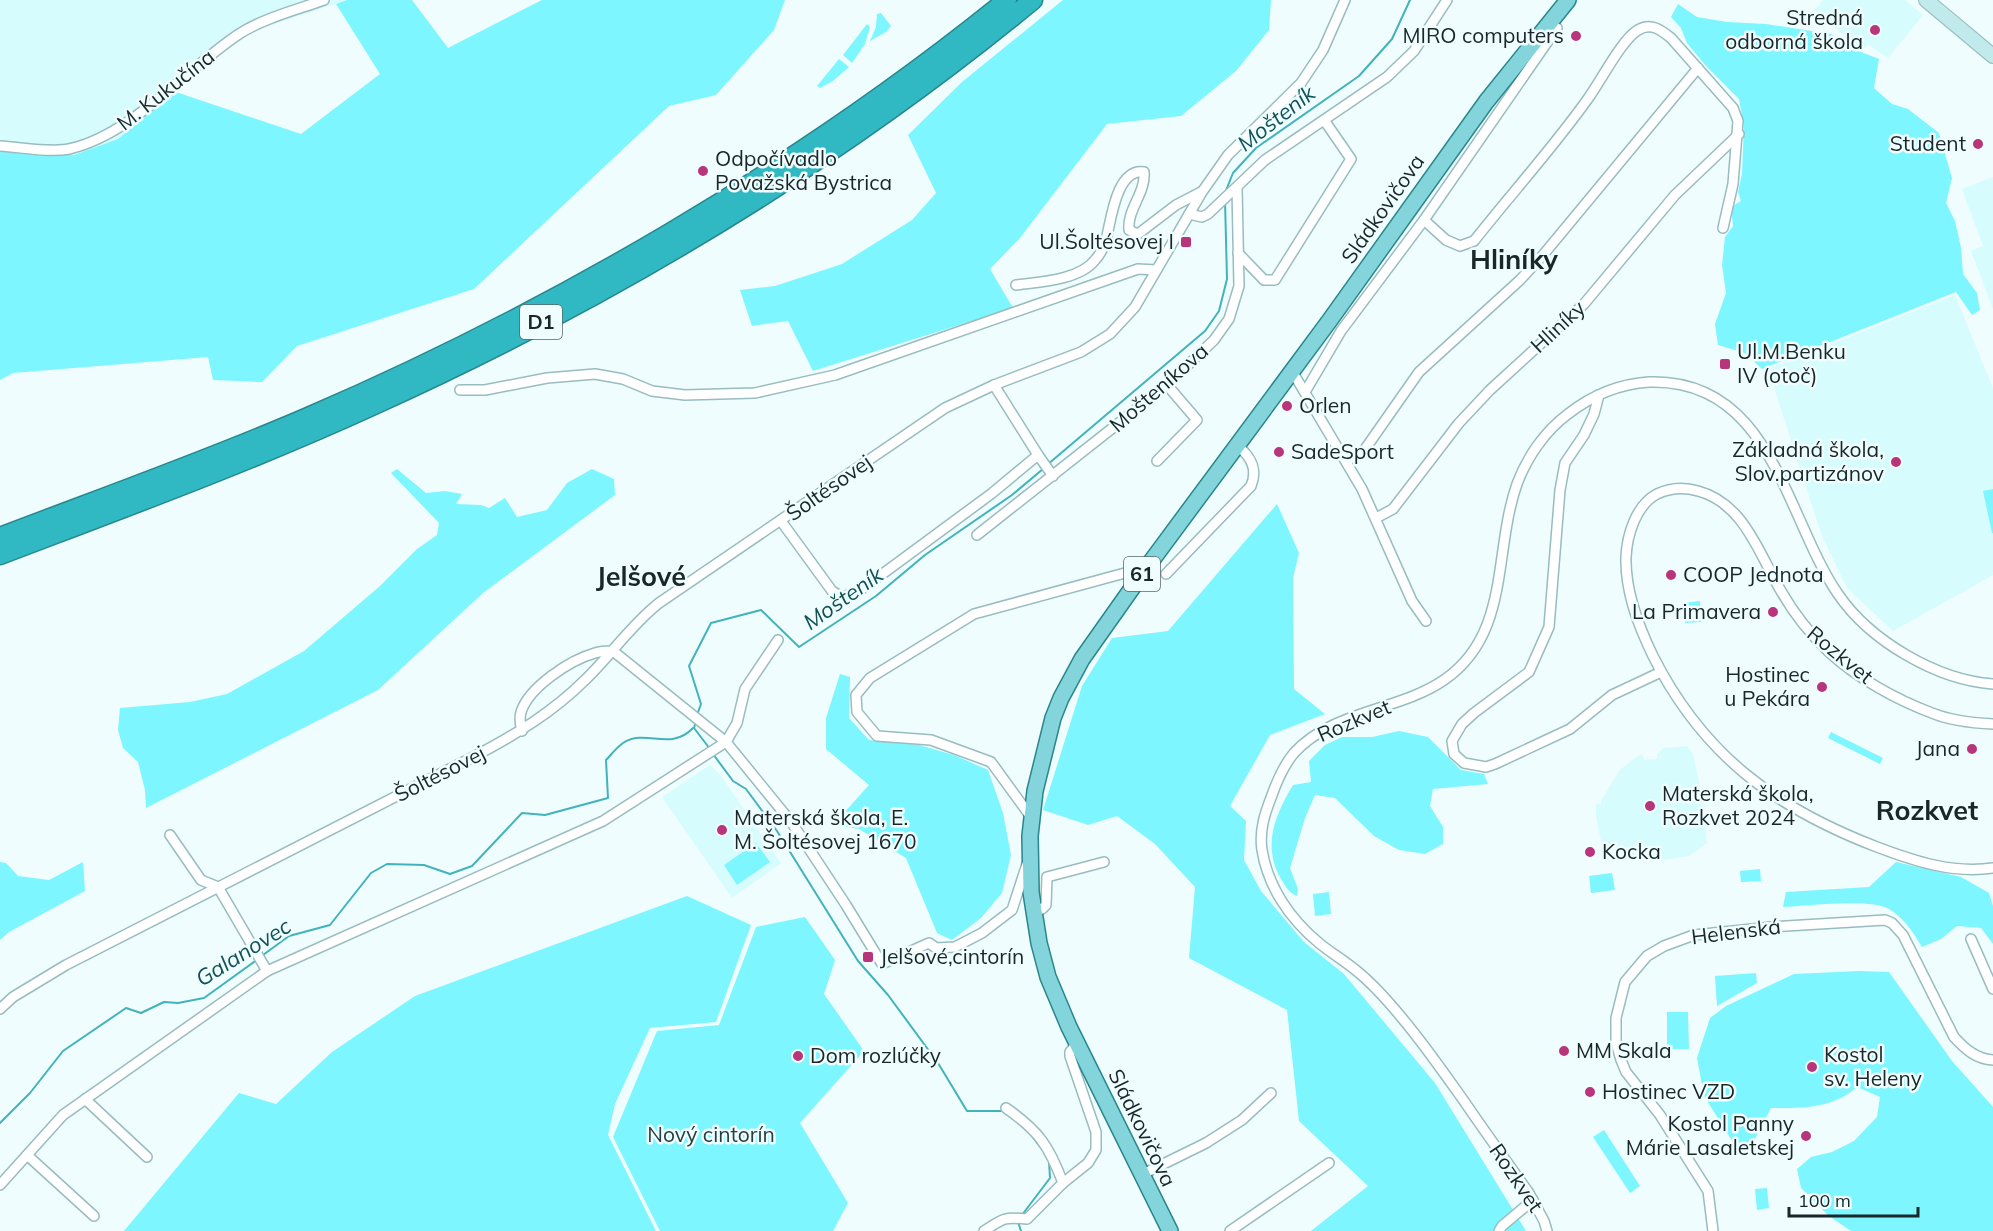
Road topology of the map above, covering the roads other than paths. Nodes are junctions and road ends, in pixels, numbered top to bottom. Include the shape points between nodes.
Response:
1 (324, 0) edge
2 (1008, 0) edge
3 (1033, 0) edge
4 (1345, 0) edge
5 (1447, 0) edge
6 (1568, 0) edge
7 (1926, 0) edge
8 (1556, 23) junction
9 (1993, 56) edge
10 (1698, 68) junction
11 (1324, 120) junction
12 (1738, 134) junction
13 (0, 146) edge
14 (1237, 187) junction
15 (1202, 192) junction
16 (1189, 214) junction
17 (1424, 220) junction
18 (1723, 228) dead end
19 (1238, 254) junction
20 (1156, 270) junction
21 (1016, 285) dead end
22 (1292, 371) junction
23 (994, 385) junction
24 (1167, 385) junction
25 (460, 390) dead end
26 (1305, 392) junction
27 (1599, 395) junction
28 (1238, 446) junction
29 (1157, 461) dead end
30 (1346, 461) junction
31 (1046, 466) junction
32 (1376, 518) junction
33 (781, 521) junction
34 (977, 535) dead end
35 (0, 537) edge
36 (0, 555) edge
37 (1147, 567) junction
38 (1166, 574) dead end
39 (1426, 621) dead end
40 (778, 640) dead end
41 (613, 651) junction
42 (1661, 672) junction
43 (1990, 684) edge
44 (1993, 724) edge
45 (522, 731) junction
46 (726, 742) junction
47 (1031, 817) junction
48 (170, 835) dead end
49 (1029, 857) junction
50 (1104, 862) dead end
51 (1993, 868) edge
52 (218, 887) junction
53 (1034, 911) junction
54 (1971, 939) dead end
55 (267, 971) junction
56 (1993, 989) edge
57 (0, 1009) edge
58 (1077, 1043) junction
59 (1993, 1060) edge
60 (1271, 1093) dead end
61 (85, 1099) junction
62 (1006, 1108) dead end
63 (27, 1155) junction
64 (147, 1157) dead end
65 (1329, 1163) dead end
66 (1142, 1175) junction
67 (1063, 1183) junction
68 (0, 1185) edge
69 (1533, 1200) junction
70 (94, 1216) dead end
71 (984, 1231) edge
72 (1170, 1231) edge
73 (1230, 1231) edge
74 (1499, 1231) edge
75 (1547, 1231) edge
76 (1713, 1231) edge

1 - 13 street, M. Kukučína via 240,33 140,112 97,139 61,150
2 - 35 highway, D1 via 815,141 687,222 573,287 432,360 306,418
3 - 36 highway, D1 via 894,107 752,201 539,323 310,434
4 - 15 street, Šoltésovej via 1323,50 1301,83 1228,155
5 - 11 street via 1414,51 1394,71
6 - 8 main road, Sládkovičova / 61
7 - 9 main road
8 - 17 street, Sládkovičova
8 - 22 main road, Sládkovičova / 61 via 1479,111
10 - 12 street via 1733,108
10 - 17 street via 1659,28 1640,28 1628,38 1586,101 1474,241 1460,246 1446,240
10 - 30 street via 1543,255 1419,372 1364,452
11 - 14 street via 1265,160
11 - 19 street via 1351,159 1275,280 1264,280
12 - 18 street
12 - 32 street, Hliníky via 1675,195 1584,304 1459,423 1393,509
14 - 16 street via 1208,214
14 - 19 street, Mošteníkova
15 - 16 street, Šoltésovej
15 - 21 street via 1176,205 1138,234 1129,230 1128,219 1145,182 1144,172 1137,171 1128,176 1114,203 1106,242 1095,262 1061,279
16 - 20 street, Šoltésovej
17 - 26 street, Sládkovičova via 1341,332
19 - 24 street, Mošteníkova via 1239,286 1229,319 1214,340
20 - 23 street, Šoltésovej via 1135,307 1110,334 1081,352
20 - 25 street via 1138,269 835,375 755,393 685,395 652,391 623,379 595,374
22 - 26 street
22 - 28 main road, Sládkovičova / 61
23 - 31 street
23 - 33 street, Šoltésovej via 945,408
24 - 29 street via 1197,420
24 - 31 street, Mošteníkova
26 - 30 street
27 - 42 street via 1584,435 1565,463 1549,627 1529,672 1462,724 1452,741 1454,754 1464,764 1495,764 1570,729 1612,695
27 - 43 street, Rozkvet via 1643,382 1676,384 1724,404 1756,435 1838,595 1875,635 1922,663
27 - 69 street, Rozkvet via 1563,418 1544,436 1526,463 1517,485 1495,602 1476,650 1429,690 1344,721 1312,738 1295,753 1277,783 1261,833 1269,878 1285,908 1319,943 1372,984 1404,1020
28 - 37 main road, Sládkovičova / 61
28 - 38 street via 1251,460 1251,486
30 - 32 street
31 - 33 street, Mošteníkova via 991,494 858,592 842,597 832,591
31 - 34 street, Mošteníkova
32 - 39 street via 1412,601
33 - 41 street, Šoltésovej via 659,603
37 - 47 main road, Sládkovičova / 61 via 1082,659 1061,698 1045,747
37 - 47 street via 974,614 870,678 856,694 857,712 877,736 931,740 991,762
40 - 46 street via 745,688 737,723
41 - 45 street, Šoltésovej via 566,697
41 - 45 street via 580,659 535,688 519,719
41 - 46 street
42 - 44 street, Rozkvet via 1639,623 1628,584 1626,547 1640,510 1651,499 1671,490 1689,488 1720,499 1741,519 1802,625 1845,665 1932,714
42 - 51 street, Rozkvet via 1710,742 1736,767 1787,804 1835,829 1915,861 1966,870
45 - 52 street, Šoltésovej
46 - 49 street via 792,823 882,964 929,943 936,948 955,946 982,933 1012,910
46 - 55 street via 603,821
47 - 49 main road, Sládkovičova / 61
48 - 52 street via 201,880
49 - 53 main road, Sládkovičova / 61
50 - 53 street via 1047,877 1046,905
52 - 55 street
52 - 57 street, Šoltésovej via 66,964
53 - 58 main road, Sládkovičova / 61 via 1048,977
54 - 56 street
55 - 61 street
58 - 66 main road, Sládkovičova / 61
58 - 67 street, Sládkovičova via 1070,1056 1096,1132 1096,1150 1088,1163
59 - 76 street, Helenská via 1977,1057 1954,1037 1903,935 1886,920 1705,933 1656,950 1641,961 1622,988 1616,1018 1617,1043 1626,1072 1660,1114 1708,1191
60 - 66 street via 1206,1143
61 - 63 street via 63,1114
61 - 64 street
62 - 67 street via 1029,1124 1052,1154
63 - 68 street
63 - 70 street
65 - 73 street
66 - 72 main road, Sládkovičova / 61
67 - 71 street, Sládkovičova via 1027,1219 999,1219
69 - 74 street
69 - 75 street, Rozkvet

